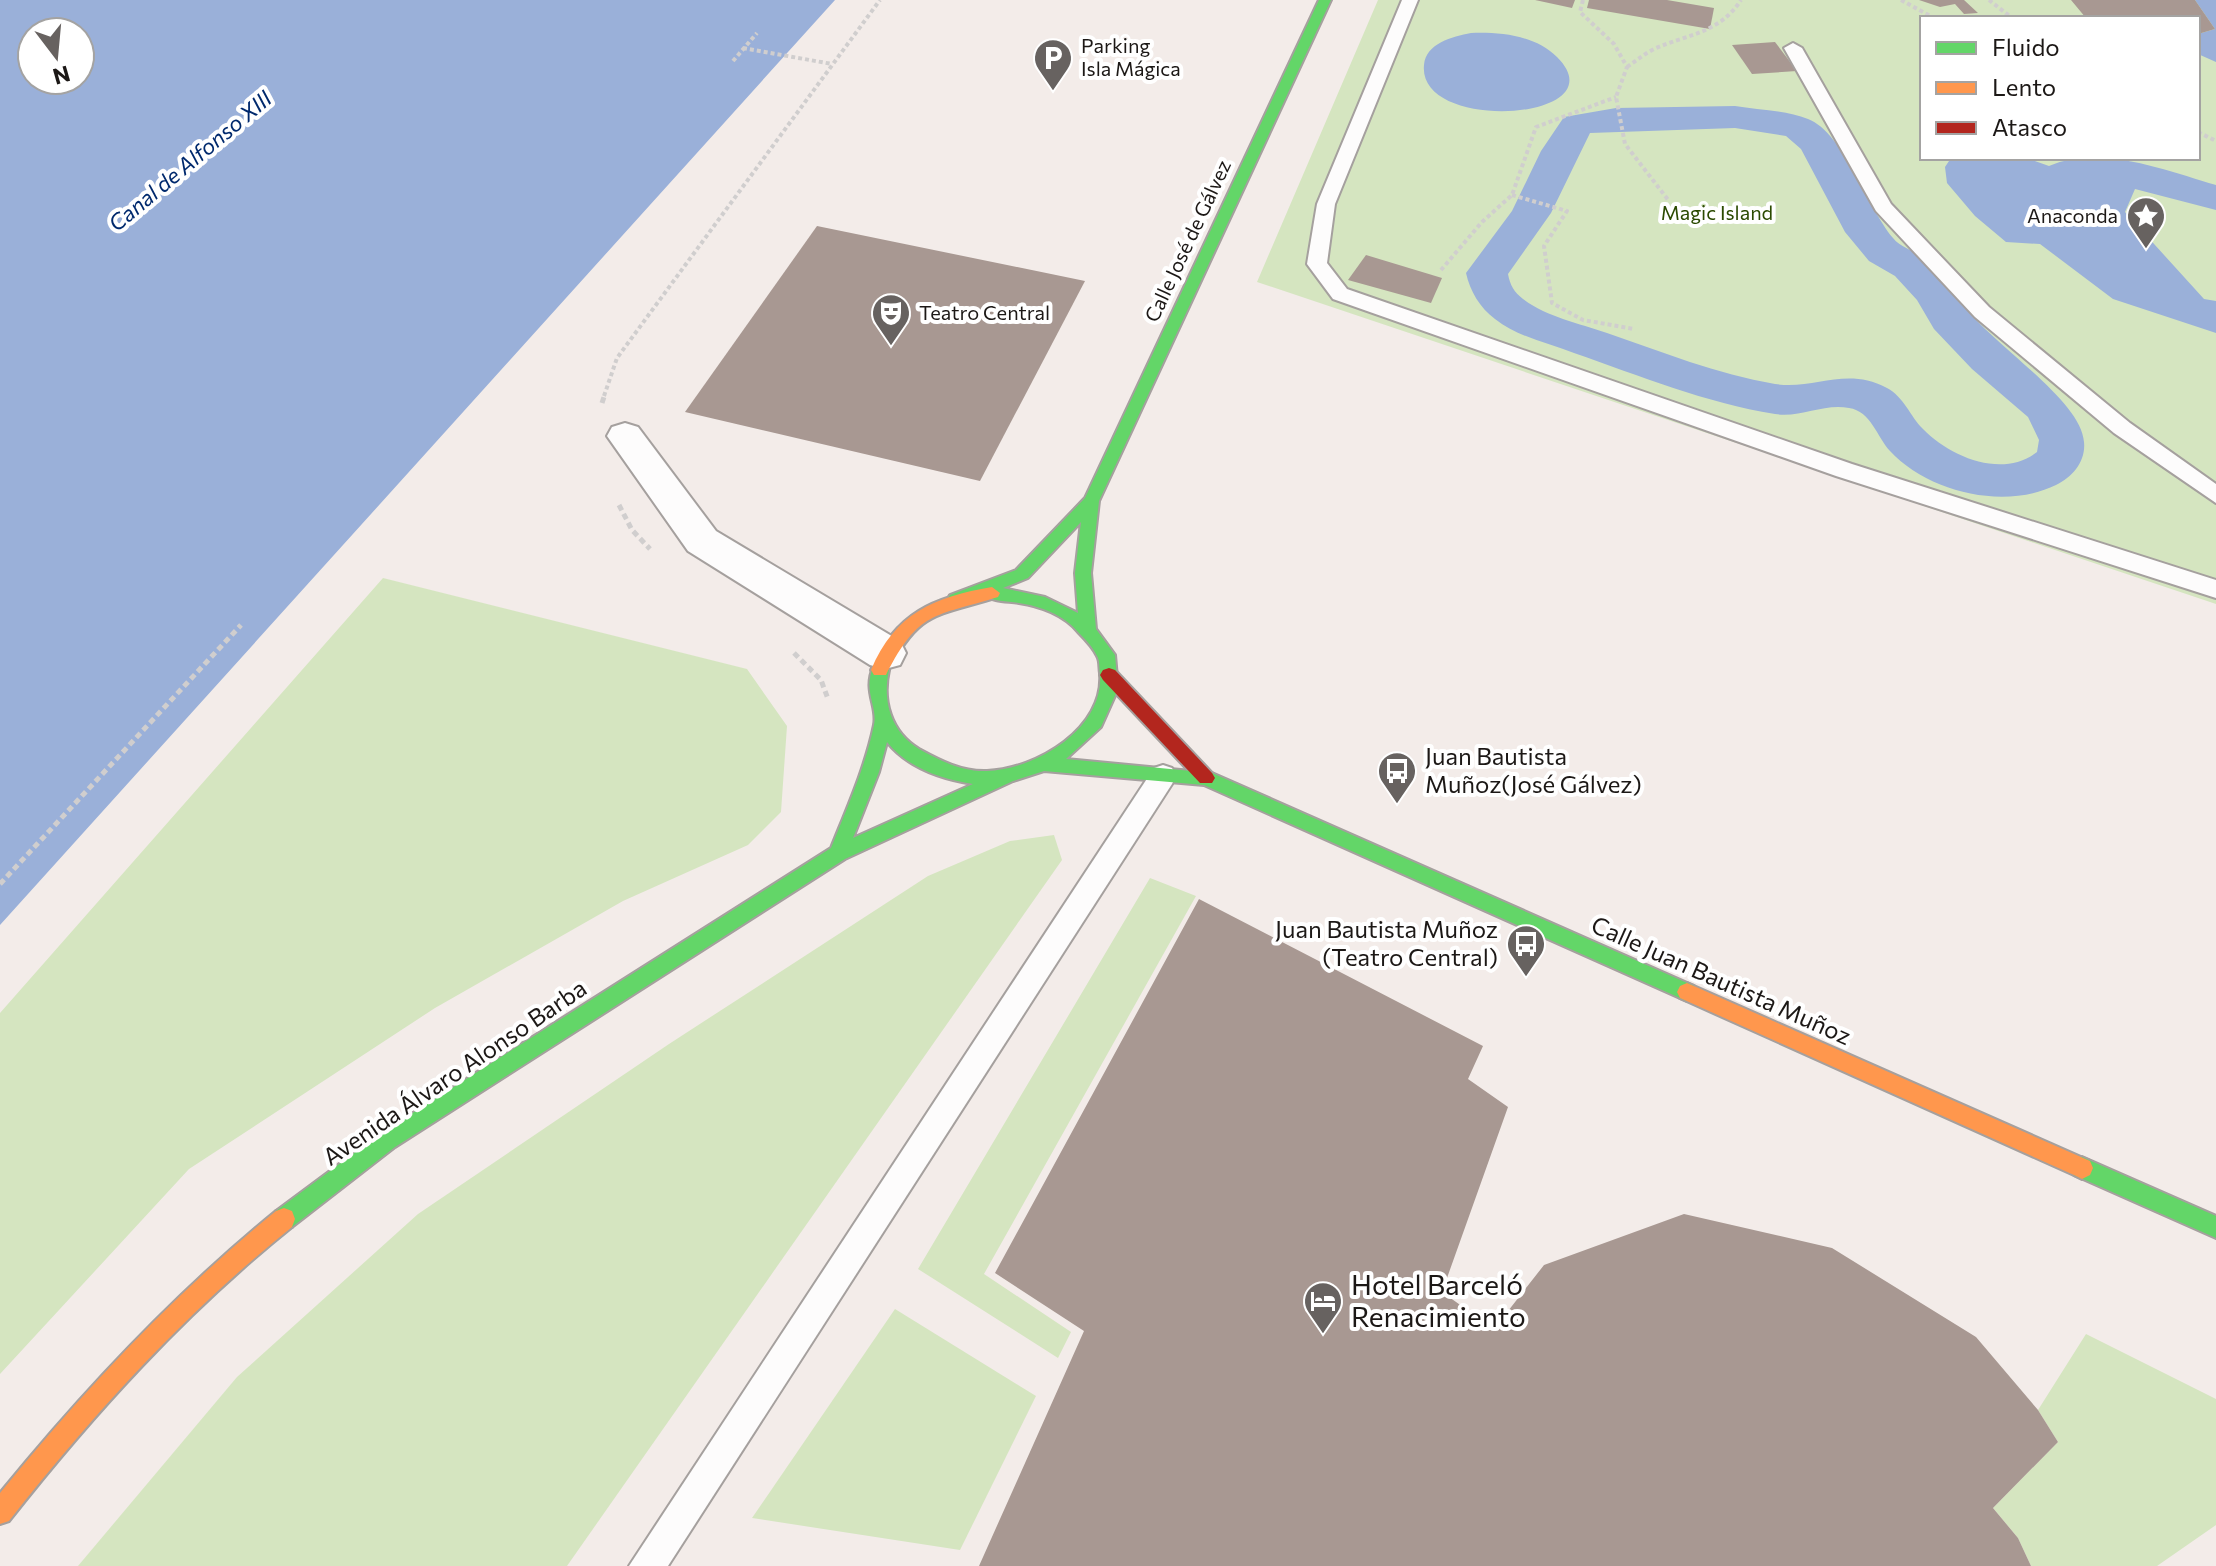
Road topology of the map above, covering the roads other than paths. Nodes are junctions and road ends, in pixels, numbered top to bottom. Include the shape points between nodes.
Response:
1 (1325, 0) edge
2 (1410, 0) edge
3 (1793, 48) dead end
4 (613, 422) road end
5 (2216, 495) edge
6 (1091, 501) junction
7 (2216, 589) edge
8 (956, 599) junction
9 (1088, 628) junction
10 (885, 653) junction
11 (1109, 675) junction
12 (883, 724) junction
13 (1050, 765) junction
14 (1163, 776) junction
15 (1005, 778) junction
16 (1206, 778) junction
17 (838, 853) junction
18 (2216, 1227) edge
19 (0, 1512) edge
20 (647, 1566) edge

1 - 6 main road, Calle José de Gálvez
2 - 7 lane via 1326,204 1317,264 1340,294 1844,470
3 - 5 lane via 1883,207 1960,289 2122,428
4 - 10 street via 702,541
6 - 8 main road, Calle José de Gálvez via 1022,574
6 - 9 main road, Calle José de Gálvez via 1083,573
8 - 9 main road via 992,593 1028,596 1061,608
8 - 10 main road via 914,620
9 - 11 main road
10 - 12 main road via 876,700
11 - 13 main road via 1108,700 1097,725 1077,748
11 - 16 main road, Calle Juan Bautista Muñoz
12 - 15 main road via 918,761 945,773
12 - 17 main road
13 - 14 main road, Calle Juan Bautista Muñoz
13 - 15 main road
14 - 16 main road, Calle Juan Bautista Muñoz
14 - 20 lane
15 - 17 main road, Avenida Álvaro Alonso Barba
16 - 18 main road, Calle Juan Bautista Muñoz
17 - 19 main road, Avenida Álvaro Alonso Barba via 388,1140 239,1254 138,1350

